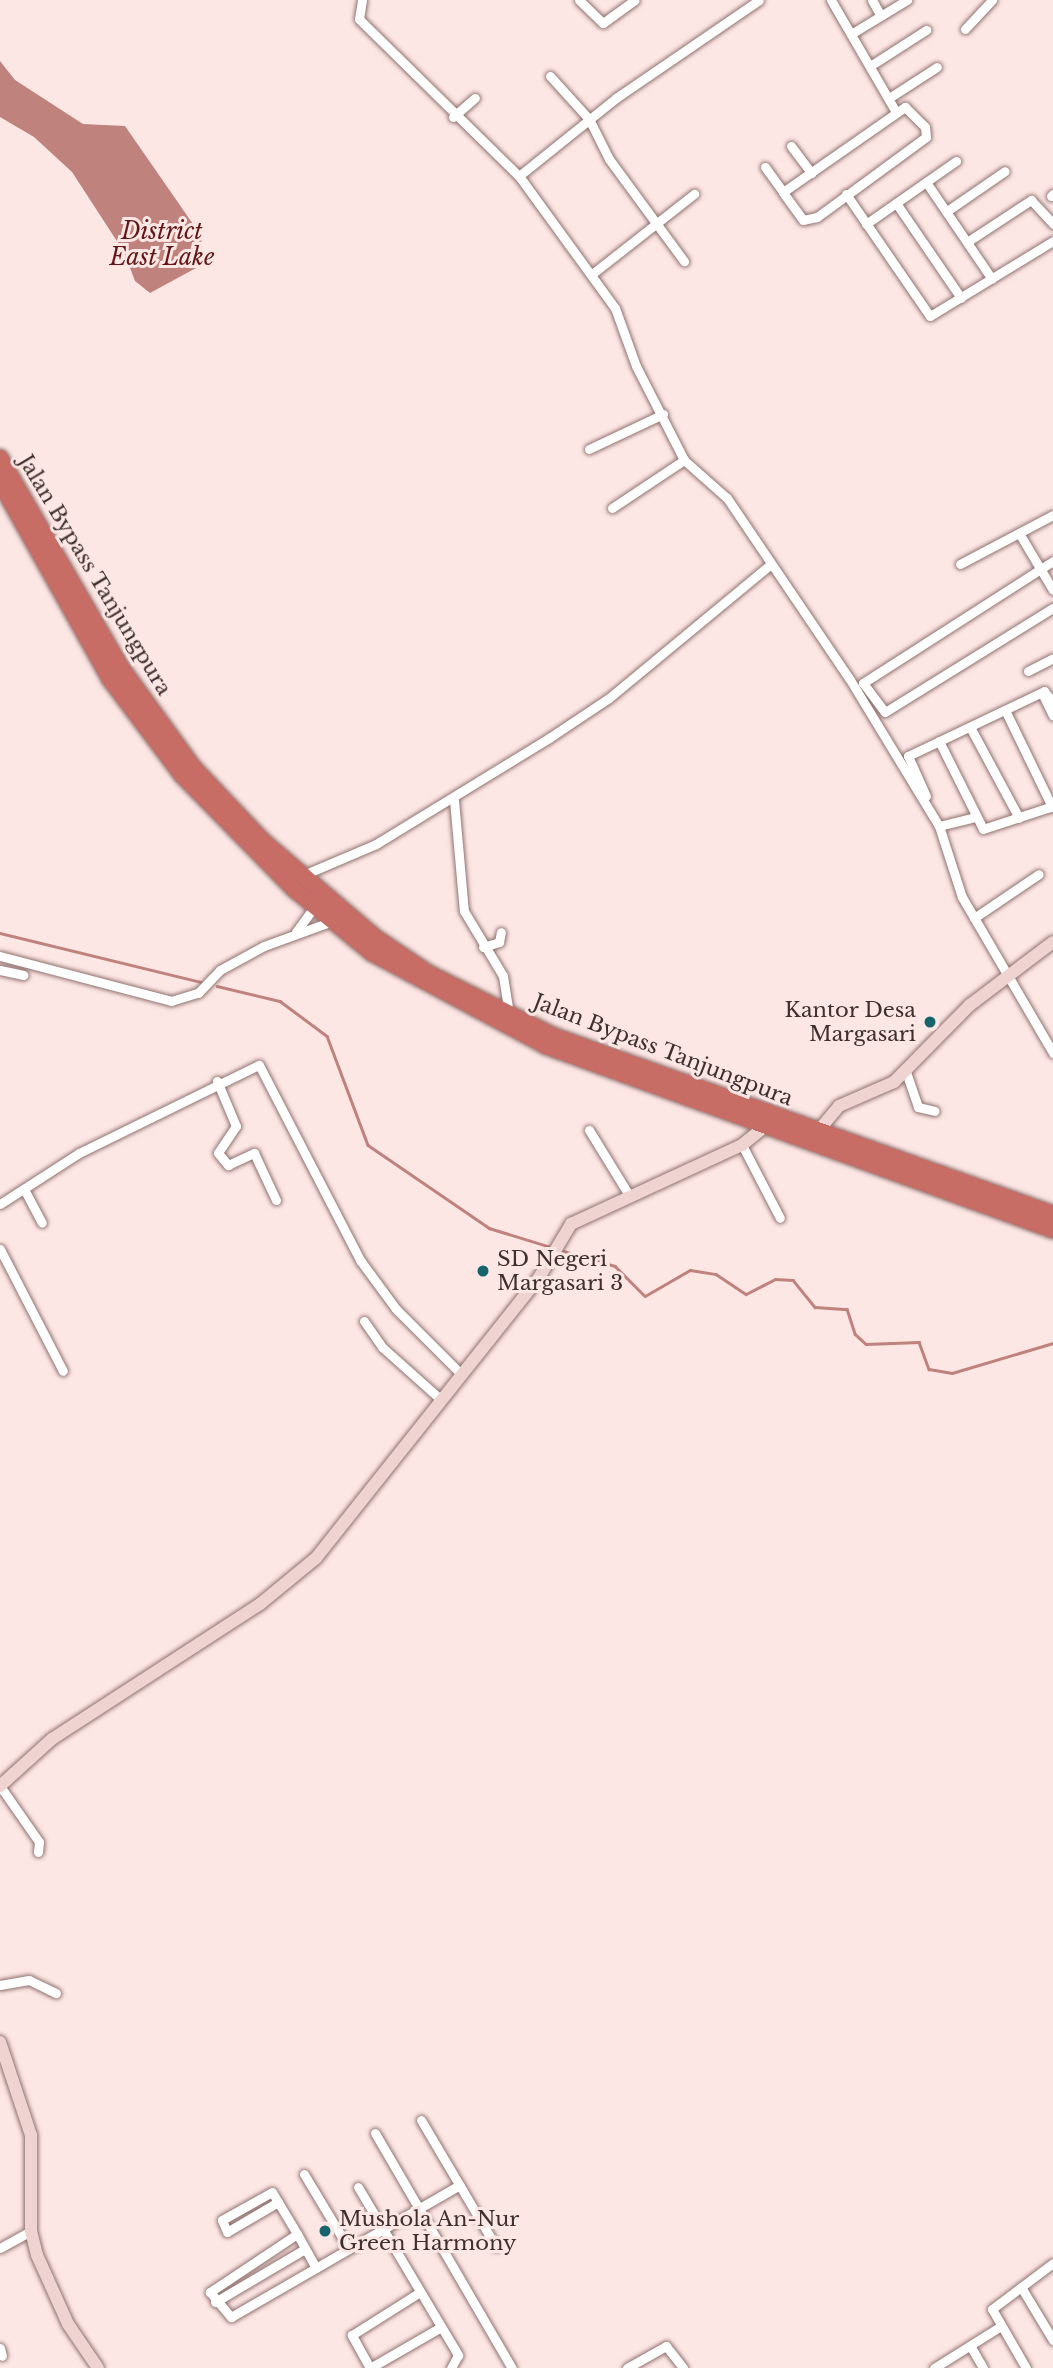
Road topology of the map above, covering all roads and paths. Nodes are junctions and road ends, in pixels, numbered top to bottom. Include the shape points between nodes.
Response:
1 (362, 0) edge
2 (579, 0) edge
3 (634, 0) edge
4 (759, 0) edge
5 (831, 0) edge
6 (872, 0) edge
7 (907, 0) edge
8 (992, 0) edge
9 (881, 16) junction
10 (965, 29) dead end
11 (926, 30) dead end
12 (851, 34) junction
13 (870, 66) junction
14 (937, 67) dead end
15 (550, 76) dead end
16 (475, 98) dead end
17 (889, 98) junction
18 (897, 111) junction
19 (453, 117) junction
20 (589, 119) junction
21 (791, 146) dead end
22 (956, 161) dead end
23 (765, 167) dead end
24 (1005, 171) dead end
25 (811, 173) junction
26 (519, 176) junction
27 (926, 182) junction
28 (783, 192) junction
29 (694, 194) dead end
30 (846, 194) junction
31 (896, 204) junction
32 (947, 211) junction
33 (657, 224) junction
34 (866, 224) junction
35 (1053, 224) edge
36 (1053, 241) edge
37 (967, 242) junction
38 (684, 261) dead end
39 (592, 274) junction
40 (992, 279) junction
41 (961, 298) junction
42 (663, 414) junction
43 (589, 449) dead end
44 (0, 458) edge
45 (684, 460) junction
46 (0, 482) edge
47 (612, 508) dead end
48 (1053, 515) edge
49 (1019, 533) junction
50 (1053, 561) edge
51 (771, 564) junction
52 (960, 564) dead end
53 (1040, 569) junction
54 (1053, 590) edge
55 (1053, 608) edge
56 (1053, 658) edge
57 (1028, 671) dead end
58 (1042, 693) junction
59 (1053, 702) edge
60 (1005, 710) junction
61 (1053, 716) edge
62 (970, 727) junction
63 (939, 741) junction
64 (454, 800) junction
65 (1053, 806) edge
66 (974, 817) junction
67 (1019, 818) junction
68 (940, 826) junction
69 (1039, 874) dead end
70 (302, 876) junction
71 (314, 907) junction
72 (974, 918) junction
73 (330, 922) junction
74 (296, 932) junction
75 (501, 932) dead end
76 (1053, 942) edge
77 (483, 947) junction
78 (0, 956) edge
79 (0, 970) edge
80 (23, 975) dead end
81 (1005, 975) junction
82 (509, 1013) junction
83 (1053, 1053) edge
84 (906, 1072) junction
85 (217, 1081) junction
86 (935, 1111) dead end
87 (763, 1128) junction
88 (589, 1130) dead end
89 (819, 1130) junction
90 (742, 1145) junction
91 (24, 1189) junction
92 (629, 1195) junction
93 (276, 1200) dead end
94 (0, 1205) edge
95 (1053, 1214) edge
96 (780, 1218) dead end
97 (42, 1223) dead end
98 (1053, 1230) edge
99 (0, 1249) edge
100 (364, 1321) dead end
101 (64, 1371) dead end
102 (459, 1372) junction
103 (439, 1398) junction
104 (0, 1786) edge
105 (38, 1852) dead end
106 (0, 1985) edge
107 (56, 1993) dead end
108 (0, 2042) edge
109 (421, 2120) dead end
110 (375, 2133) dead end
111 (304, 2174) dead end
112 (460, 2185) junction
113 (358, 2187) dead end
114 (278, 2202) junction
115 (419, 2208) junction
116 (383, 2229) junction
117 (31, 2231) junction
118 (297, 2234) junction
119 (496, 2247) dead end
120 (0, 2248) edge
121 (305, 2249) junction
122 (349, 2249) junction
123 (1052, 2265) edge
124 (316, 2267) junction
125 (1021, 2287) junction
126 (421, 2292) junction
127 (215, 2302) junction
128 (1001, 2326) junction
129 (441, 2327) junction
130 (1053, 2340) edge
131 (971, 2347) junction
132 (633, 2366) edge
133 (937, 2367) edge
134 (98, 2368) edge
135 (370, 2368) edge
136 (451, 2368) edge
137 (512, 2368) edge
138 (683, 2368) edge
139 (983, 2368) edge
140 (1026, 2368) edge

1 - 19 street via 359,19 418,71
2 - 3 street via 603,23
4 - 20 street
5 - 12 street
6 - 9 street
7 - 9 street
8 - 10 street
9 - 12 street
11 - 13 street
12 - 13 street
13 - 17 street
14 - 17 street
15 - 20 street
16 - 19 street
17 - 18 street
18 - 25 street
18 - 30 street via 910,107 926,137
19 - 26 street
20 - 26 street
20 - 33 street
21 - 25 street
22 - 27 street
23 - 28 street
24 - 32 street
25 - 28 street
26 - 39 street
27 - 31 street
27 - 32 street
28 - 30 street via 803,220 811,220
29 - 33 street
30 - 34 street
31 - 34 street
31 - 41 street
32 - 37 street
33 - 38 street
33 - 39 street
34 - 41 street via 927,314
35 - 37 street via 1031,200
36 - 40 street
37 - 40 street
39 - 42 street via 629,333 636,366
40 - 41 street
42 - 43 street
42 - 45 street
44 - 70 highway, Jalan Bypass Tanjungpura via 154,715 193,766
45 - 47 street
45 - 51 street via 718,487
46 - 71 highway, Jalan Bypass Tanjungpura via 124,700 182,775
48 - 49 street
49 - 52 street
49 - 53 street
50 - 53 street
51 - 64 street via 609,698
51 - 68 street
53 - 54 street
53 - 55 street via 863,683 885,712
56 - 57 street
58 - 59 street
58 - 60 street
58 - 61 street
60 - 62 street
60 - 65 street
62 - 63 street
62 - 67 street
63 - 66 street
63 - 68 street via 907,759
64 - 70 street via 398,826 360,853
64 - 77 street via 459,889
65 - 67 street
66 - 67 street via 990,831
66 - 68 street
68 - 72 street
69 - 72 street
70 - 82 highway, Jalan Bypass Tanjungpura via 428,973
71 - 73 highway, Jalan Bypass Tanjungpura
71 - 74 street
72 - 81 street
73 - 74 street
73 - 87 highway, Jalan Bypass Tanjungpura via 418,982 547,1046
74 - 78 street via 226,966 198,993 171,1001
75 - 77 street via 499,942
76 - 81 street
77 - 82 street via 503,976
79 - 80 street
81 - 83 street
81 - 84 street
82 - 89 highway, Jalan Bypass Tanjungpura via 554,1036
84 - 86 street via 918,1107
84 - 89 street via 839,1106
85 - 91 street
85 - 93 street via 236,1126 218,1153 228,1165 254,1153
85 - 102 street via 262,1067 359,1260 396,1309
87 - 90 street
87 - 98 highway, Jalan Bypass Tanjungpura
88 - 92 street
89 - 95 highway, Jalan Bypass Tanjungpura
90 - 92 street
90 - 96 street
91 - 94 street
91 - 97 street
92 - 102 street via 583,1214
99 - 101 street
100 - 103 street via 382,1347
102 - 103 street
103 - 104 street via 316,1558 260,1604 52,1739
104 - 105 street via 39,1842
106 - 107 street via 29,1980
108 - 117 street via 30,2134
109 - 112 street
110 - 115 street
111 - 122 street
112 - 115 street
112 - 119 street
113 - 116 street
114 - 114 street via 272,2192 222,2220 227,2232
114 - 118 street
115 - 116 street
115 - 137 street
116 - 122 street
116 - 126 street
117 - 120 street
117 - 134 street via 47,2280
118 - 121 street
118 - 127 street via 212,2286
121 - 124 street
121 - 127 street
122 - 124 street
123 - 125 street
124 - 127 street via 229,2318
125 - 128 street via 992,2309
125 - 130 street
126 - 129 street
126 - 135 street via 355,2332 353,2343
128 - 131 street
128 - 140 street
129 - 135 street
129 - 136 street via 459,2357
131 - 133 street
131 - 139 street
132 - 138 street via 666,2346

